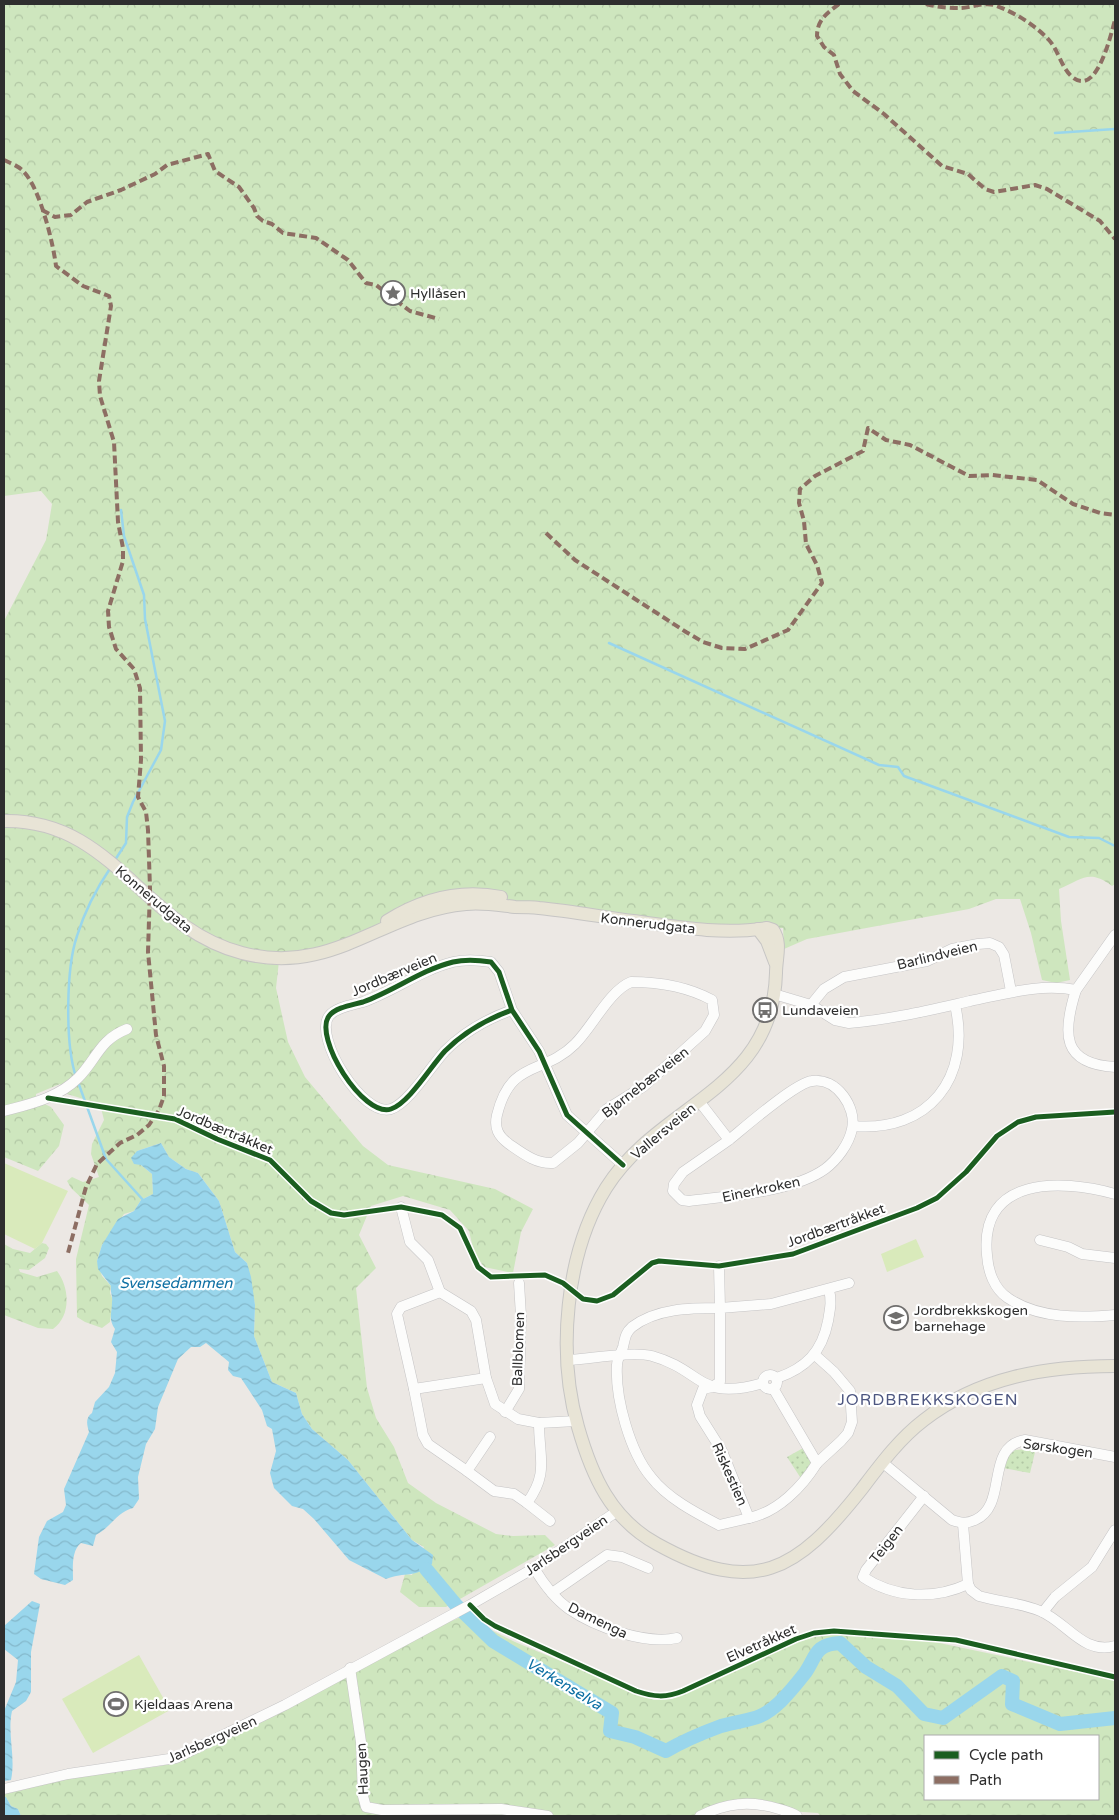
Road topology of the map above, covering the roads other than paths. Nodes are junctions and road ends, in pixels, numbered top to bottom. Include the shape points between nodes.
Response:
1 (4, 822) edge
2 (1115, 935) edge
3 (776, 964) joint
4 (1076, 990) junction
5 (1011, 991) junction
6 (774, 994) junction
7 (811, 1005) junction
8 (955, 1005) junction
9 (512, 1010) junction
10 (127, 1030) dead end
11 (544, 1063) junction
12 (1115, 1067) edge
13 (699, 1101) junction
14 (4, 1111) edge
15 (853, 1126) junction
16 (586, 1132) junction
17 (729, 1140) junction
18 (623, 1165) junction
19 (1115, 1194) edge
20 (400, 1207) dead end
21 (1040, 1240) dead end
22 (1115, 1258) edge
23 (719, 1266) dead end
24 (849, 1282) dead end
25 (519, 1283) dead end
26 (829, 1290) junction
27 (440, 1292) junction
28 (720, 1308) junction
29 (1115, 1315) edge
30 (815, 1354) junction
31 (619, 1356) junction
32 (568, 1360) junction
33 (1115, 1366) edge
34 (486, 1378) junction
35 (775, 1383) junction
36 (712, 1387) junction
37 (414, 1389) junction
38 (505, 1412) junction
39 (576, 1421) junction
40 (539, 1423) junction
41 (490, 1437) dead end
42 (1115, 1457) edge
43 (882, 1462) junction
44 (817, 1463) junction
45 (467, 1471) junction
46 (924, 1496) junction
47 (526, 1503) junction
48 (616, 1512) junction
49 (749, 1518) junction
50 (550, 1522) dead end
51 (963, 1524) junction
52 (1115, 1530) edge
53 (534, 1568) junction
54 (648, 1568) dead end
55 (968, 1584) junction
56 (552, 1593) junction
57 (1043, 1612) junction
58 (677, 1638) dead end
59 (1115, 1646) edge
60 (350, 1668) junction
61 (4, 1789) edge
62 (548, 1816) edge
63 (700, 1816) edge
64 (797, 1816) edge

1 - 3 main road, Konnerudgata via 52,827 85,842 160,908 203,939 264,957 307,956 334,950 429,911 452,905 485,903 690,929 758,929 767,941
2 - 4 street
3 - 6 main road, Vallersveien
4 - 5 street via 1063,987
4 - 12 street via 1070,1018 1070,1047 1083,1060
5 - 7 street, Barlindveien via 1004,955 999,947 990,943 952,949 927,961 844,977 824,989
5 - 8 street
6 - 7 street
6 - 13 main road, Vallersveien via 764,1031 754,1049 735,1071
7 - 8 street via 835,1020 849,1023
8 - 15 street via 959,1048 956,1066 945,1089 931,1104 909,1117 881,1125
9 - 9 street, Jordbærveien via 490,1018 462,1036 400,1103 389,1109 373,1107 355,1090 342,1071 326,1031 328,1016 334,1011 380,995 434,968 468,960 495,965
9 - 11 street
10 - 14 street via 110,1037 71,1084 44,1100
11 - 16 street via 567,1115
11 - 16 street via 526,1070 510,1084 497,1116 498,1134 527,1156 547,1164 565,1156
11 - 16 street, Bjørnebærveien via 576,1044 615,994 631,982 686,989 712,1000 714,1014 705,1031 644,1086 607,1110
13 - 17 street
13 - 18 main road, Vallersveien
15 - 17 street, Einerkroken via 850,1108 839,1090 826,1083 812,1081 795,1088
15 - 17 street, Einerkroken via 847,1145 835,1160 806,1179 736,1196 689,1201 676,1196 673,1191 676,1178
16 - 18 street
18 - 32 main road, Vallersveien via 596,1206 579,1246 571,1292
19 - 29 street via 1068,1185 1027,1188 1005,1199 997,1208 986,1233 986,1246 994,1282 1007,1298 1035,1310 1062,1316
20 - 27 street via 410,1242 428,1260
21 - 22 street via 1082,1254
23 - 28 street
24 - 26 street
25 - 38 street, Ballblomen via 519,1389
26 - 28 street via 771,1304
26 - 30 street via 832,1301 827,1326 820,1349
27 - 34 street via 471,1311 476,1320
27 - 37 street via 401,1307 397,1314
28 - 31 street via 682,1309 641,1322 627,1332
28 - 36 street, Riskestien via 721,1373 720,1382
30 - 35 street
30 - 44 street, Riskestien via 850,1391 852,1422 848,1433
31 - 32 street
31 - 36 street via 654,1357
31 - 49 street via 623,1412 649,1476 671,1496 719,1525
32 - 39 main road, Vallersveien
33 - 43 main road, Jarlsbergveien via 1043,1370 980,1388 924,1420
34 - 37 street
34 - 38 street via 495,1404
35 - 36 street via 769,1374 763,1383 736,1390
35 - 44 street
36 - 49 street, Riskestien via 700,1392 697,1405 700,1416 722,1451
37 - 45 street via 423,1435 428,1444
38 - 40 street via 518,1419
39 - 40 street
39 - 48 main road, Vallersveien via 597,1481
40 - 47 street via 542,1473 539,1485
41 - 45 street
42 - 51 street, Sørskogen via 1025,1440 1016,1442 1003,1456 990,1508 981,1517
43 - 46 street
43 - 48 main road, Jarlsbergveien via 839,1517 809,1548 764,1570 734,1572 691,1560 652,1541
44 - 49 street, Riskestien via 793,1493 764,1514
45 - 47 street via 494,1491 514,1494
46 - 51 street via 952,1520
46 - 55 street, Teigen via 863,1577 886,1590 911,1594 934,1595
47 - 50 street
48 - 53 street, Jarlsbergveien
51 - 55 street
52 - 57 street via 1092,1567 1055,1597
53 - 56 street, Damenga
53 - 60 street, Jarlsbergveien
54 - 56 street, Damenga via 607,1554
55 - 57 street via 980,1596
56 - 58 street, Damenga via 570,1610 633,1637 663,1641
57 - 59 street via 1084,1643 1104,1648
60 - 61 street, Jarlsbergveien via 285,1705 176,1758 68,1774
60 - 62 street, Haugen via 366,1807 382,1810 501,1809
63 - 64 street via 721,1807 743,1803 761,1804

